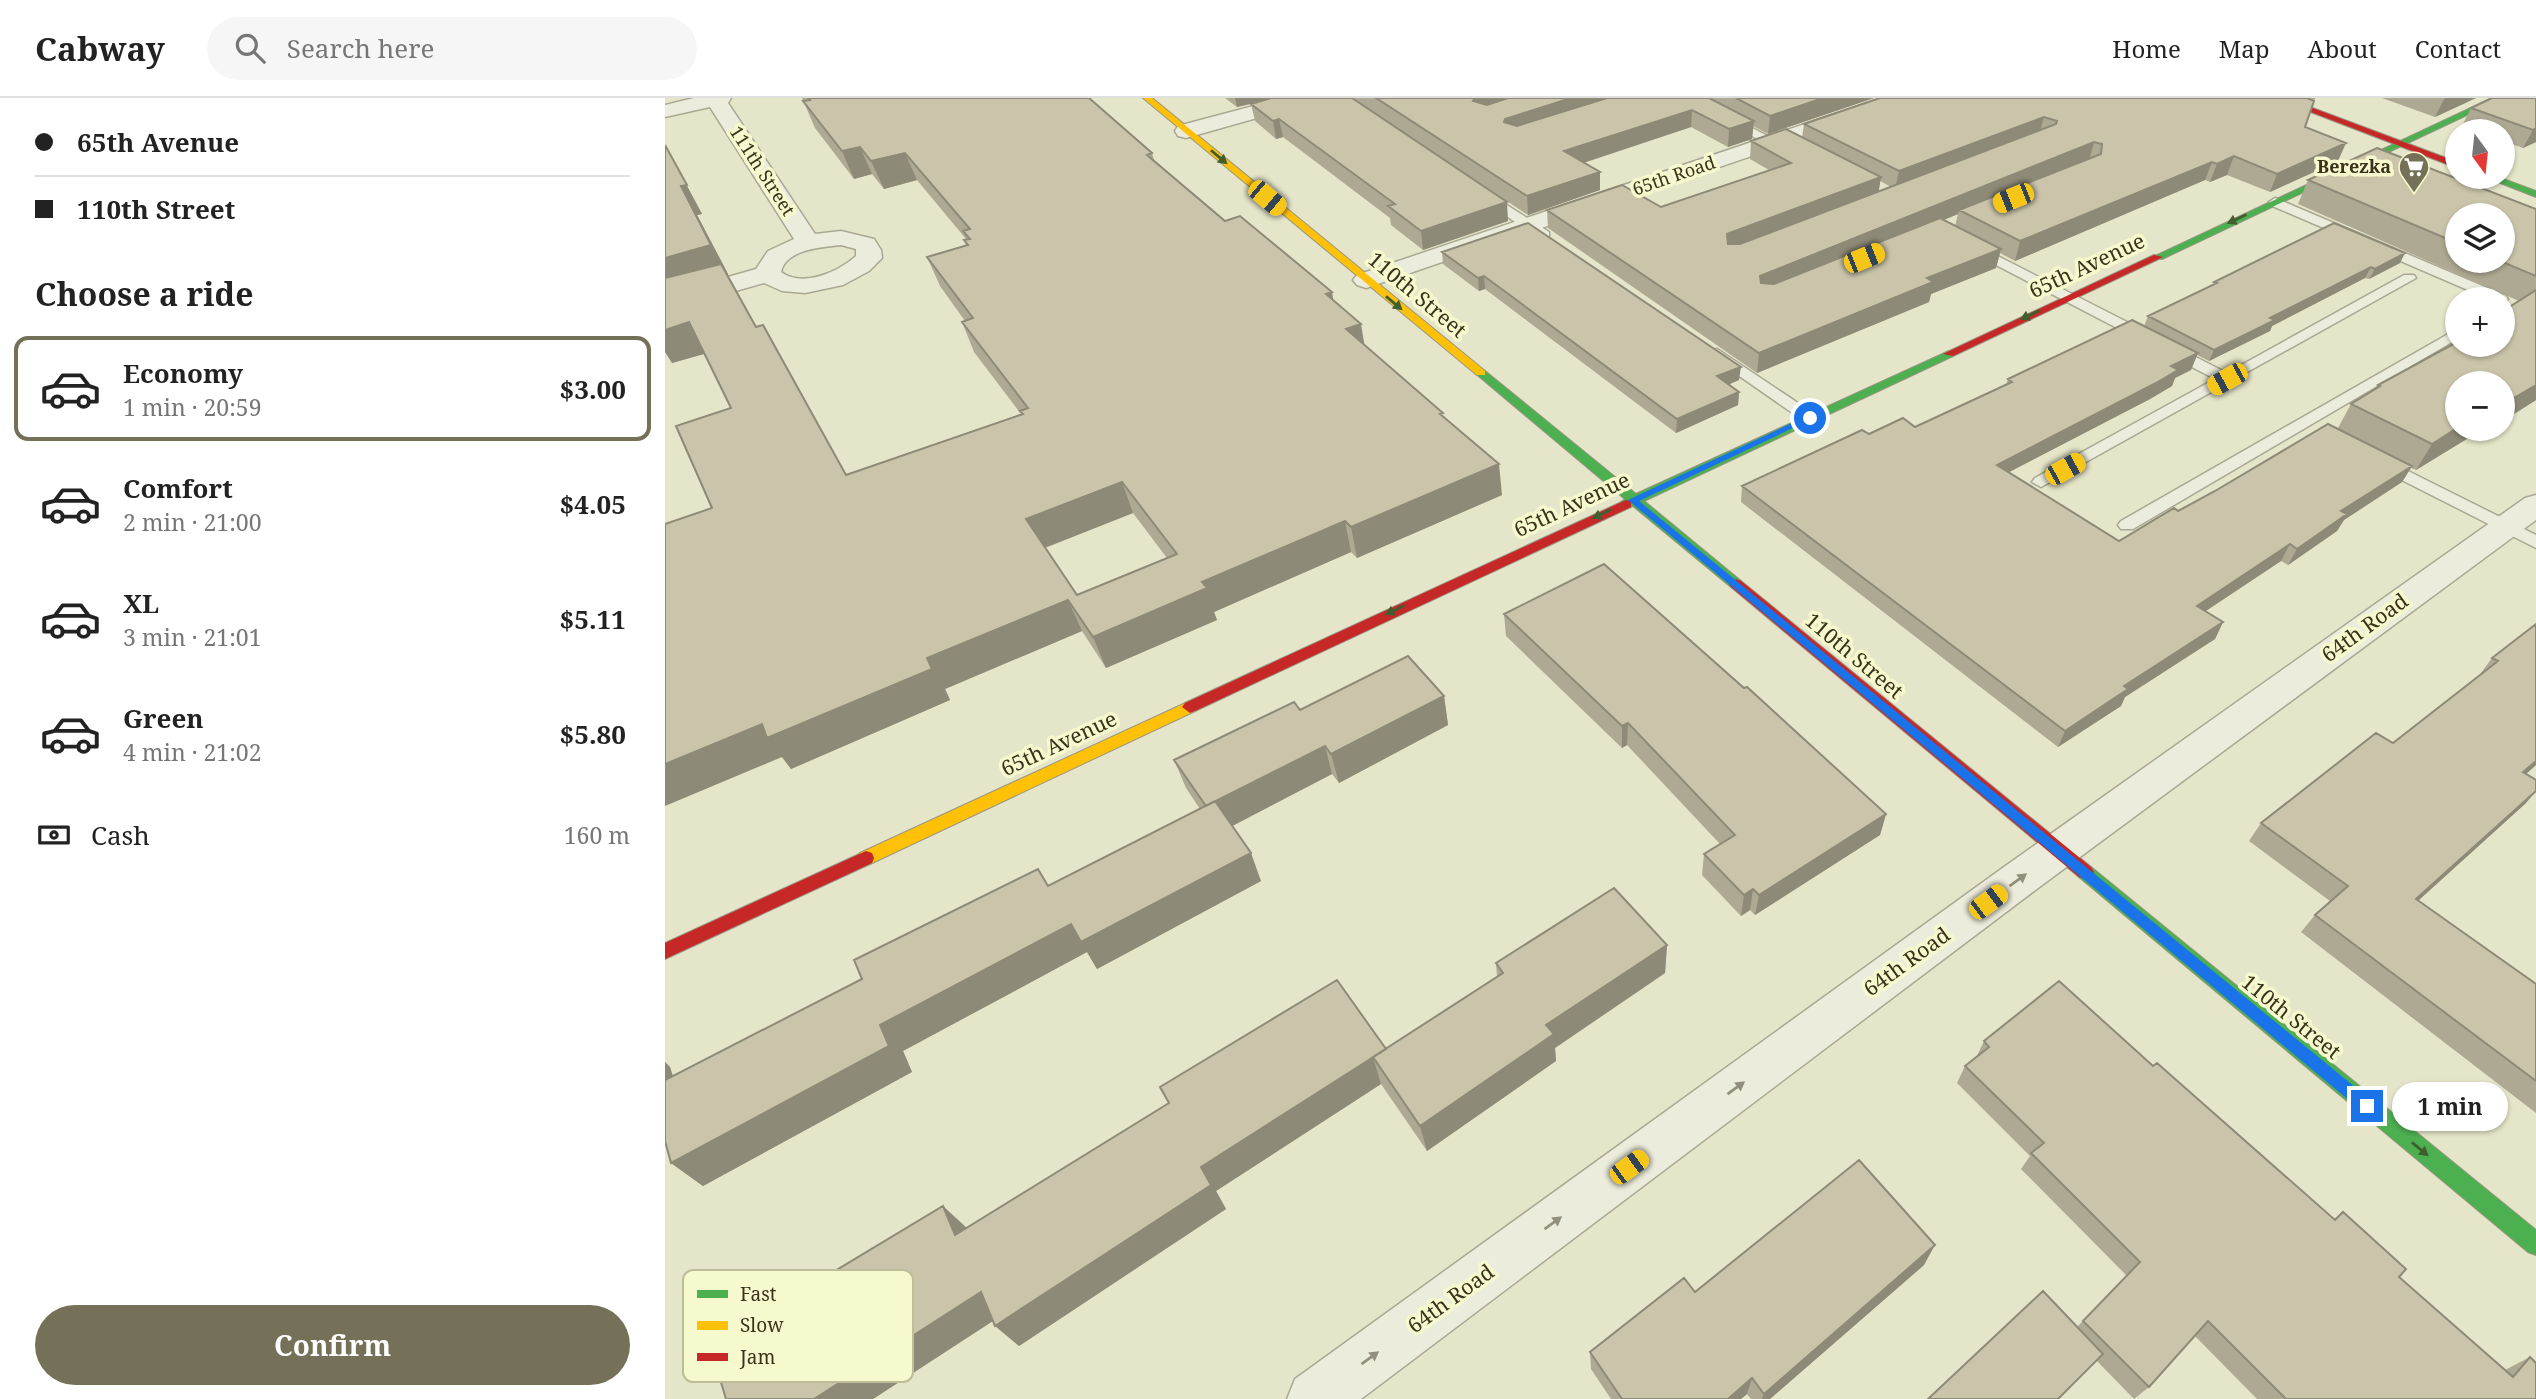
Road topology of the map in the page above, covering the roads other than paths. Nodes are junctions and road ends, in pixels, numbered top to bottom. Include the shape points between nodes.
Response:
1 (1147, 98) edge
2 (1307, 98) edge
3 (1686, 98) edge
4 (1902, 98) edge
5 (2278, 98) edge
6 (2498, 98) edge
7 (718, 99) edge
8 (665, 111) edge
9 (1187, 131) junction
10 (1785, 143) junction
11 (2400, 144) junction
12 (2445, 161) edge
13 (1469, 184) edge
14 (2515, 186) edge
15 (2536, 194) edge
16 (2274, 202) junction
17 (1529, 225) junction
18 (1551, 240) edge
19 (1961, 241) edge
20 (808, 242) junction
21 (768, 274) junction
22 (2409, 278) dead end
23 (1366, 280) junction
24 (2473, 287) edge
25 (2069, 297) junction
26 (665, 303) edge
27 (2445, 340) edge
28 (1708, 348) edge
29 (2227, 379) junction
30 (1810, 418) junction
31 (2303, 422) junction
32 (2327, 434) edge
33 (2362, 452) edge
34 (2041, 482) dead end
35 (1632, 500) junction
36 (2127, 525) dead end
37 (2526, 525) edge
38 (2057, 852) junction
39 (665, 951) edge
40 (2536, 1244) edge
41 (1315, 1399) edge

1 - 9 street, 110th Street
2 - 9 street
3 - 10 lane
4 - 10 street, 65th Road
5 - 11 street
6 - 11 street, 65th Avenue
7 - 8 street
7 - 20 street, 111th Street
9 -> 23 street, 110th Street
10 - 17 street, 65th Road
11 - 12 street
11 - 16 street, 65th Avenue
13 - 17 lane
14 - 15 street
16 - 24 lane
16 -> 25 street, 65th Avenue
17 - 18 lane
17 - 23 street, 65th Road
19 - 25 lane
20 - 21 street via 772,260
20 - 21 street via 855,240 865,244 869,258 850,273 817,283 784,284
21 - 26 street
22 - 29 lane
23 -> 35 street, 110th Street
25 - 29 lane
25 -> 30 street, 65th Avenue
27 - 31 lane
28 - 30 lane
29 - 34 lane
30 - 35 street, 65th Avenue
31 - 32 lane
31 - 36 lane
33 - 37 lane
35 - 38 street, 110th Street
35 -> 39 street, 65th Avenue
37 - 38 street, 64th Road
38 -> 40 street, 110th Street
41 -> 38 street, 64th Road

